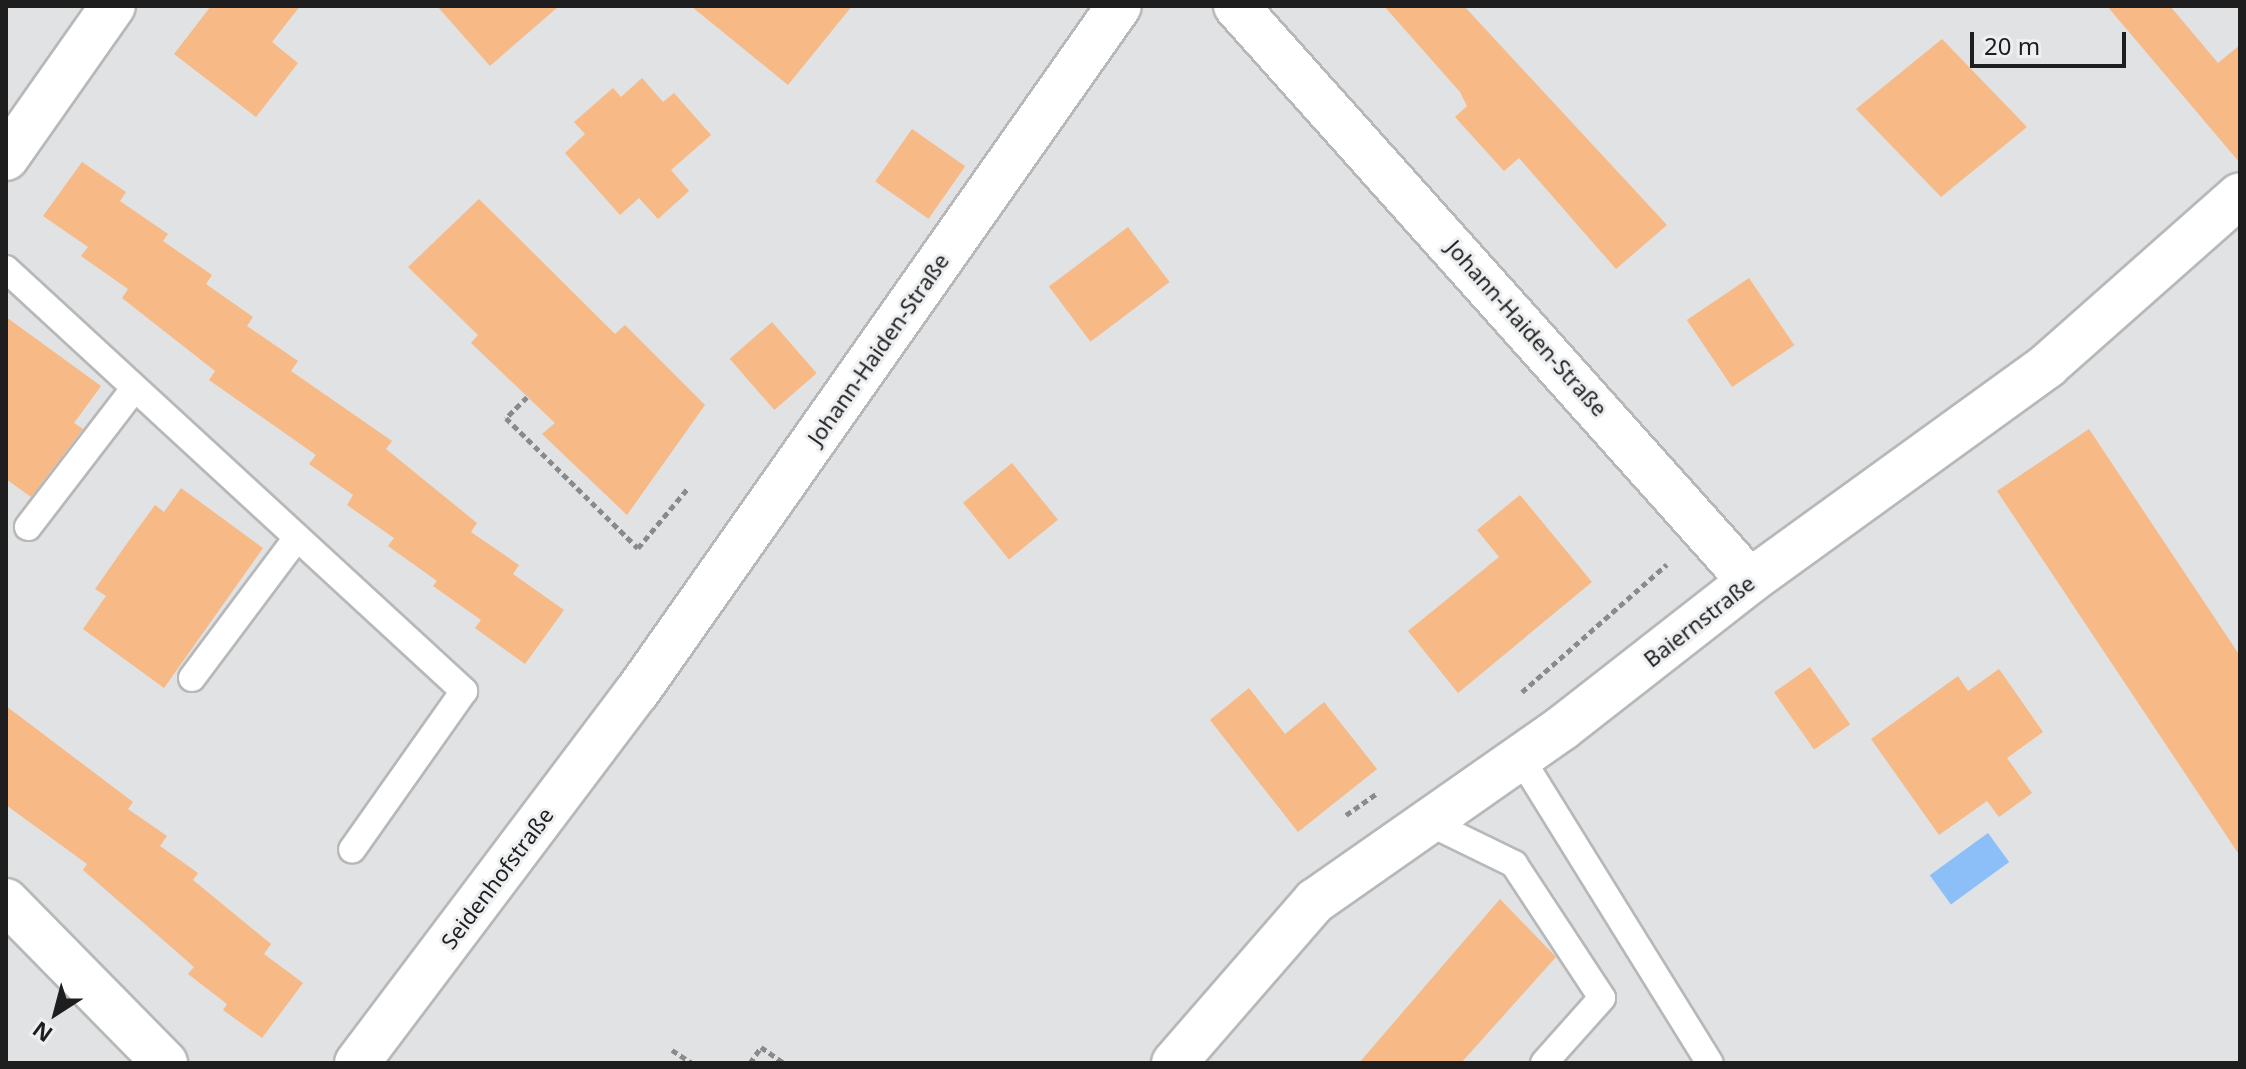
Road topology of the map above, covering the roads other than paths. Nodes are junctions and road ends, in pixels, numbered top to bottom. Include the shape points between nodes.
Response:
1 (113, 6) edge
2 (1119, 6) edge
3 (1236, 6) edge
4 (6, 158) edge
5 (2240, 195) edge
6 (6, 269) edge
7 (133, 390) junction
8 (28, 527) dead end
9 (296, 539) junction
10 (1750, 581) junction
11 (192, 678) dead end
12 (637, 692) joint
13 (1520, 757) junction
14 (1428, 822) junction
15 (352, 850) dead end
16 (6, 901) edge
17 (165, 1063) edge
18 (357, 1063) edge
19 (1174, 1063) edge
20 (1544, 1063) edge
21 (1710, 1063) edge

1 - 4 street
2 - 12 street, Johann-Haiden-Straße
3 - 10 street, Johann-Haiden-Straße
5 - 10 street, Baiernstraße via 2048,365
6 - 7 lane
7 - 8 lane
7 - 9 lane
9 - 11 lane
9 - 15 lane via 464,691
10 - 13 street, Baiernstraße
12 - 18 street, Seidenhofstraße
13 - 14 street, Baiernstraße
13 - 21 lane
14 - 19 street, Baiernstraße via 1315,901
14 - 20 lane via 1514,864 1602,998
16 - 17 street

